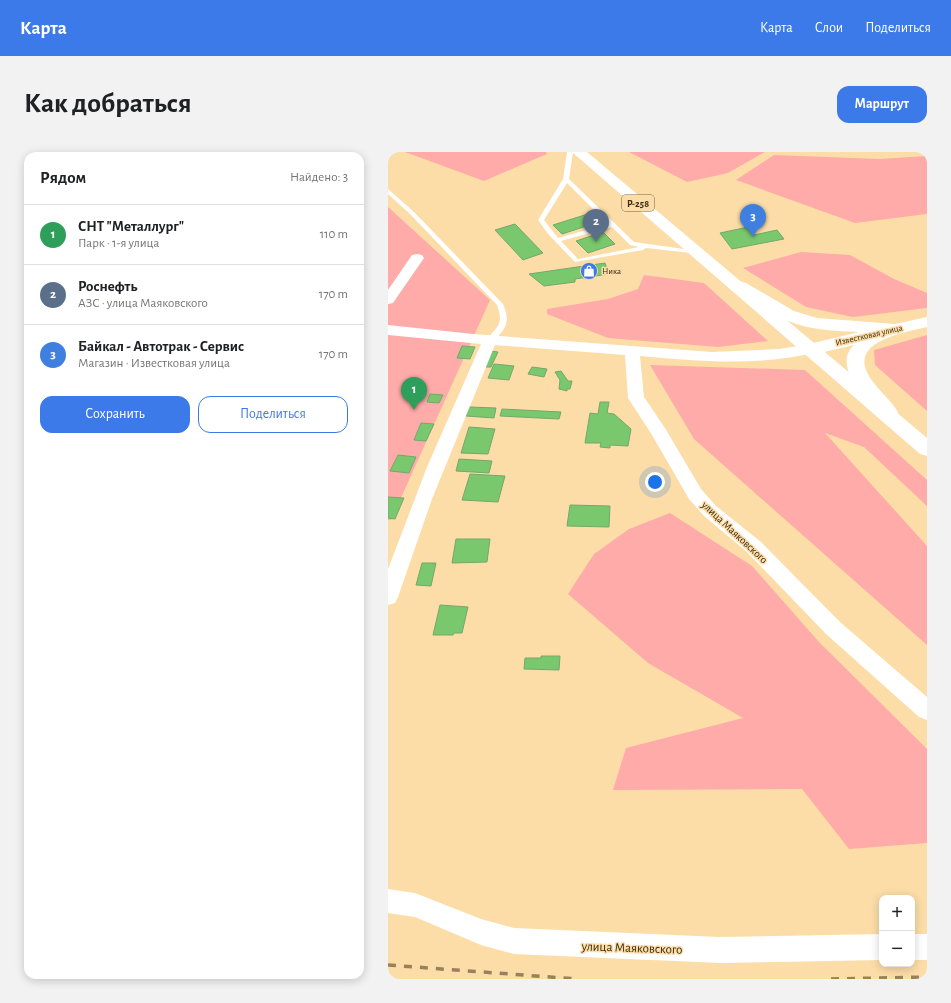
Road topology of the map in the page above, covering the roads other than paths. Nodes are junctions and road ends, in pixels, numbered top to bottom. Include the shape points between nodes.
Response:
1 (570, 152) edge
2 (579, 152) edge
3 (566, 179) junction
4 (388, 191) edge
5 (614, 225) junction
6 (557, 240) junction
7 (650, 246) junction
8 (698, 253) junction
9 (417, 258) dead end
10 (726, 277) junction
11 (388, 300) edge
12 (927, 322) edge
13 (893, 329) junction
14 (388, 330) edge
15 (490, 340) junction
16 (811, 349) junction
17 (632, 351) junction
18 (901, 426) junction
19 (927, 449) edge
20 (388, 597) edge
21 (927, 710) edge
22 (388, 901) edge
23 (879, 947) edge
24 (915, 947) edge
25 (927, 947) edge

1 - 3 lane
2 - 8 main road, Р-258
3 - 5 lane
3 - 6 lane via 541,220
4 - 15 lane via 500,304 506,317
5 - 6 lane
5 - 7 lane via 632,244
6 - 7 lane via 577,260
7 - 8 lane
8 - 10 main road, Р-258
9 - 11 street
10 - 13 main road via 779,311 797,319
10 - 16 main road, Р-258
12 - 13 main road, Известковая улица
13 - 16 main road, Известковая улица
13 - 18 main road via 864,343 854,362 857,374
14 - 15 street
15 - 17 street
15 - 20 street via 405,545
16 - 17 street via 779,354 712,357
16 - 18 main road, Р-258
17 - 21 street, улица Маяковского via 636,398 695,494 710,511 754,547 833,628
18 - 19 main road, Р-258
22 - 23 street, улица Маяковского via 415,905 481,932 514,941 720,950
24 - 25 street

